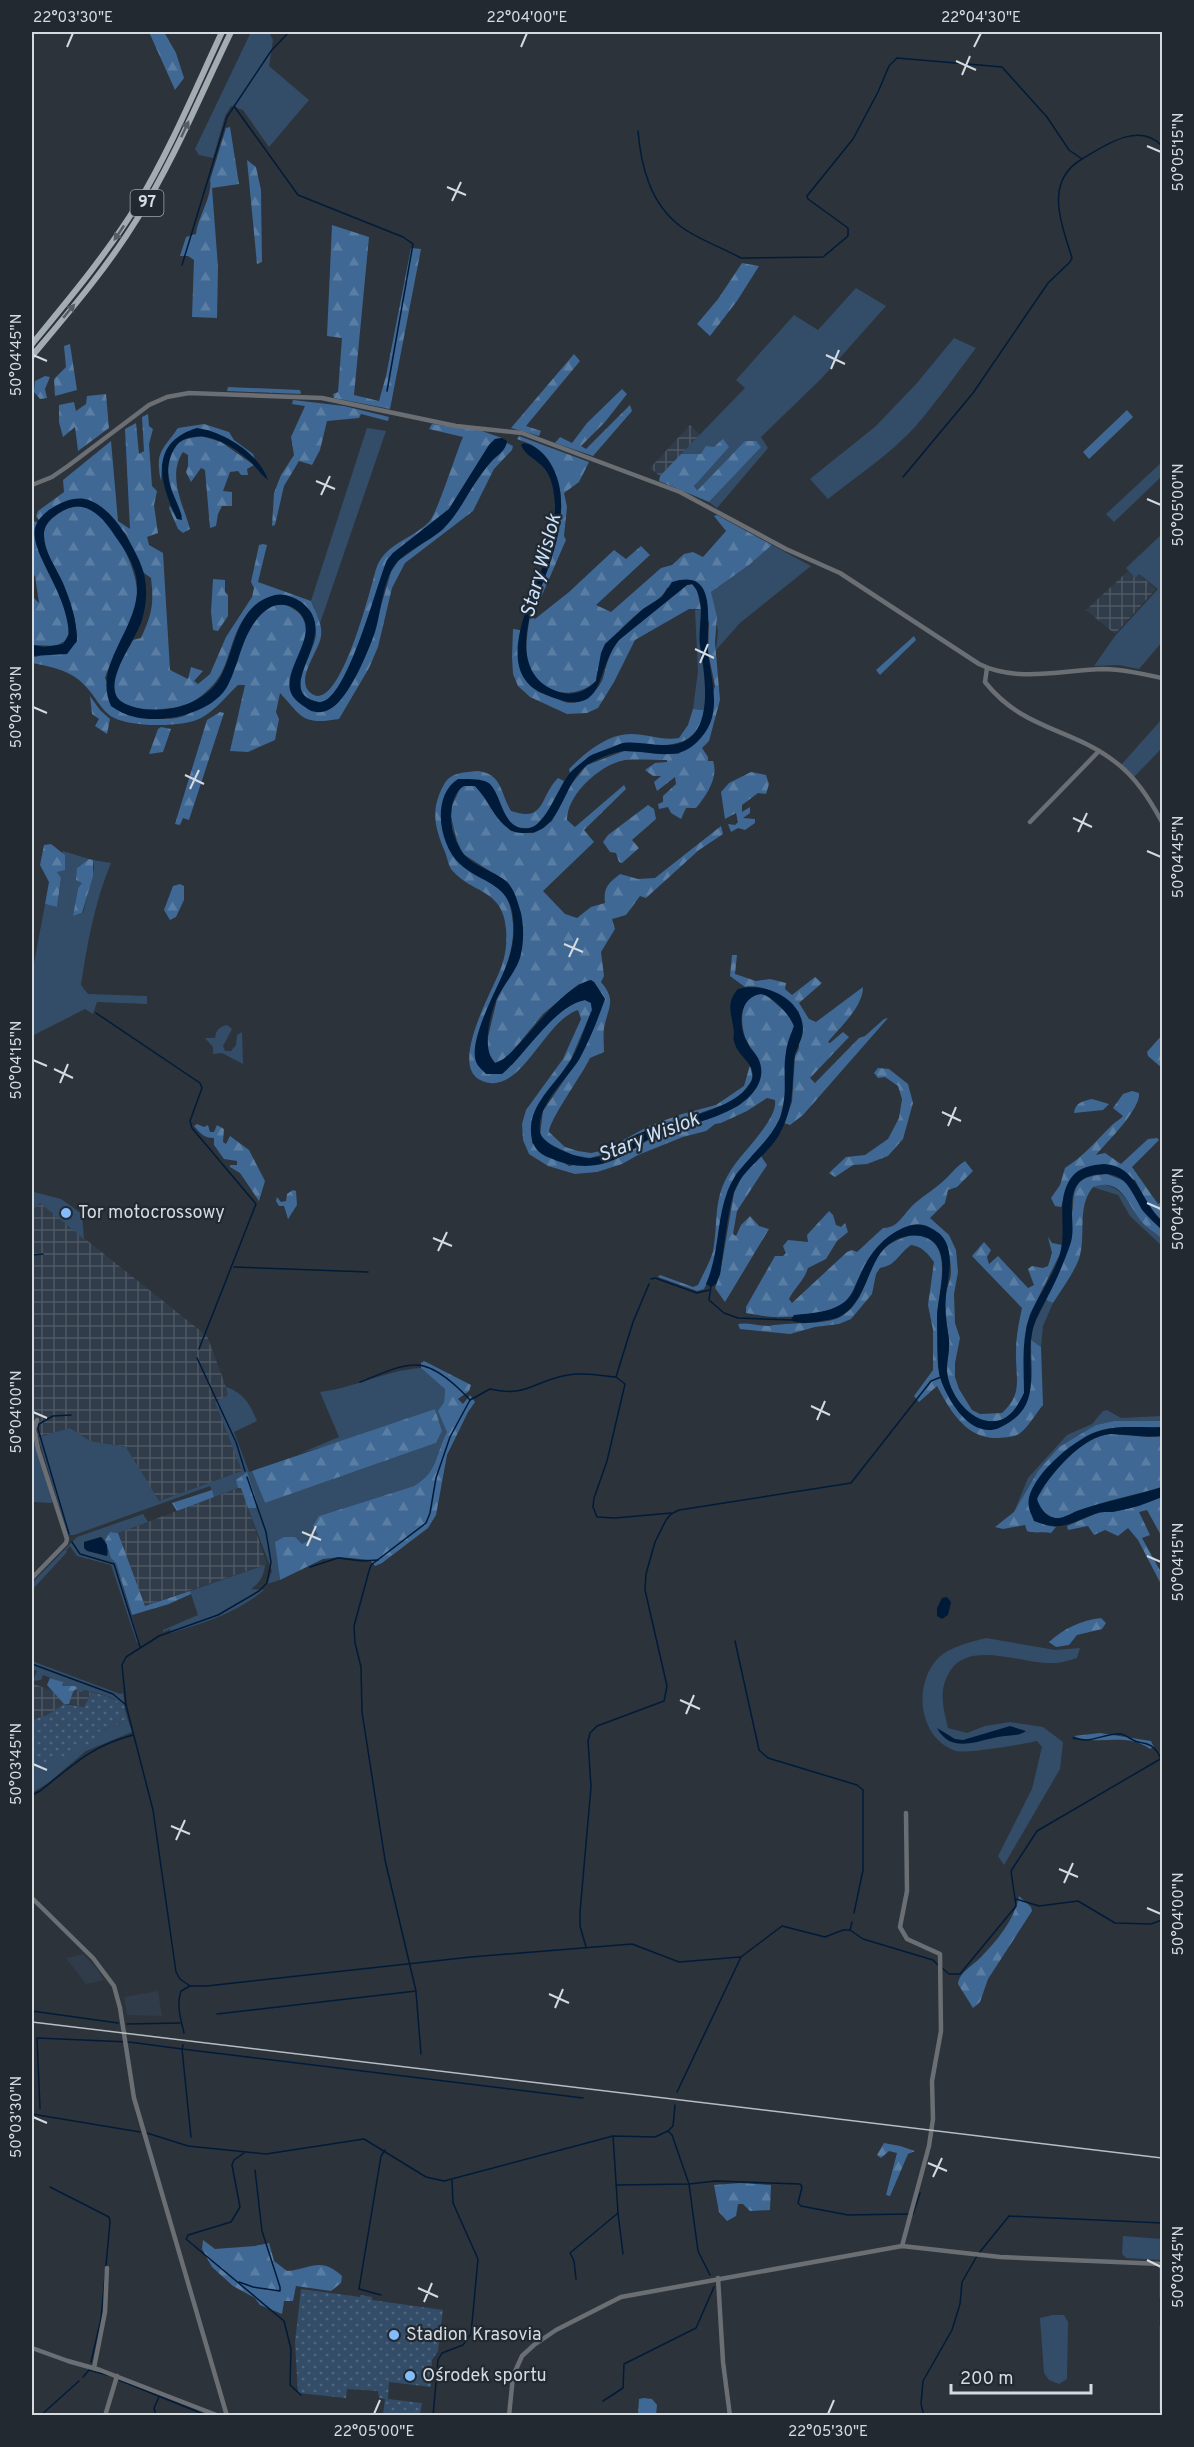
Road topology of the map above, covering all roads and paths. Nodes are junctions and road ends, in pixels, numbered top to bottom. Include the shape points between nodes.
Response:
1 (222, 32) edge
2 (231, 32) edge
3 (32, 344) edge
4 (32, 356) edge
5 (32, 485) edge
6 (987, 668) junction
7 (1162, 678) edge
8 (1099, 751) junction
9 (1030, 822) dead end
10 (1162, 822) edge
11 (38, 1420) dead end
12 (32, 1578) edge
13 (906, 1813) dead end
14 (32, 1898) edge
15 (902, 2246) junction
16 (1162, 2264) edge
17 (107, 2268) dead end
18 (718, 2278) junction
19 (1162, 2297) edge
20 (1162, 2326) edge
21 (32, 2348) edge
22 (94, 2368) junction
23 (117, 2376) junction
24 (1162, 2409) edge
25 (105, 2415) edge
26 (219, 2415) edge
27 (227, 2415) edge
28 (509, 2415) edge
29 (730, 2415) edge

1 -> 3 main road, 97 via 138,203 89,274
4 -> 2 main road, 97 via 95,279 137,219 176,149
5 - 6 street via 52,477 149,405 189,393 322,398 456,426 522,433 680,492 840,573
6 - 7 street via 1016,674 1105,669
6 - 8 street via 985,682 1020,715
8 - 9 street
8 - 10 street via 1128,773 1150,799
11 - 12 street via 34,1429 38,1449 67,1539
13 - 15 street via 907,1891 900,1927 907,1939 940,1954 941,2031 932,2081 929,2146
14 - 27 street via 93,1959 114,1986 134,2098
15 - 16 street via 978,2256
15 - 18 street
16 - 19 street
17 - 22 street via 105,2313
18 - 28 street via 621,2297 540,2341 522,2356 514,2370
18 - 29 street
20 - 24 street
21 - 22 street
22 - 23 street
23 - 25 street
23 - 26 street

